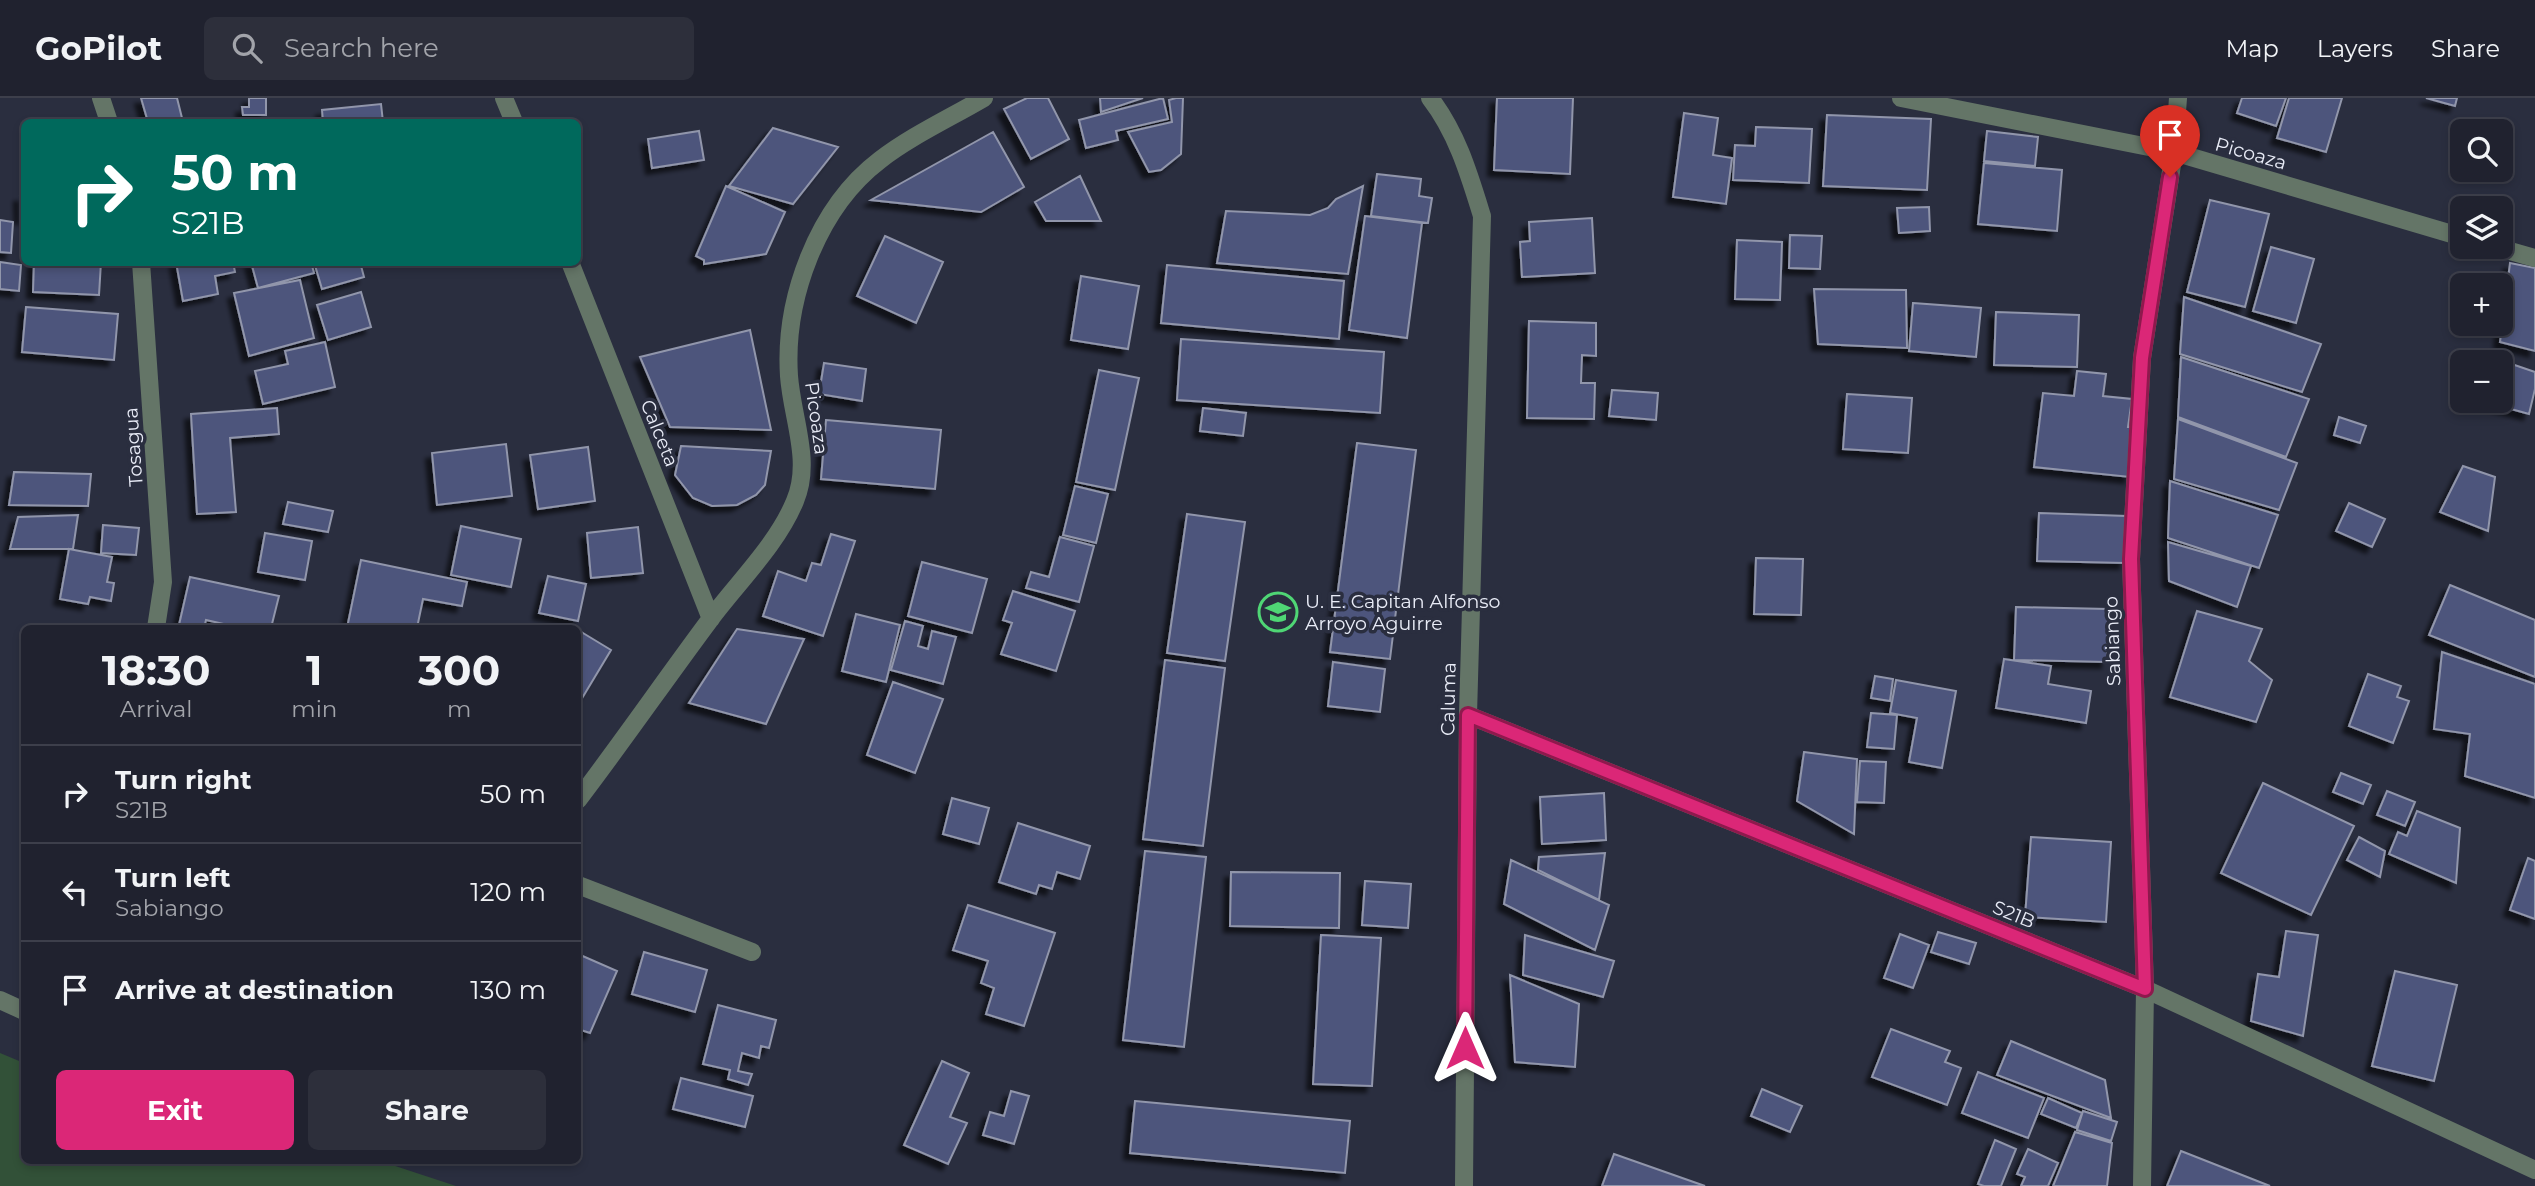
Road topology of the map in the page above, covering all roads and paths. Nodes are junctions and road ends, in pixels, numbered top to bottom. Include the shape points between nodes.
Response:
1 (101, 98) edge
2 (504, 98) edge
3 (984, 98) edge
4 (1430, 98) edge
5 (1901, 98) edge
6 (2178, 98) edge
7 (108, 119) edge
8 (513, 119) edge
9 (2174, 152) junction
10 (2450, 233) edge
11 (2513, 252) edge
12 (2535, 258) edge
13 (141, 266) edge
14 (572, 266) edge
15 (711, 619) junction
16 (156, 625) edge
17 (1468, 715) junction
18 (581, 796) edge
19 (581, 886) edge
20 (752, 953) dead end
21 (2145, 989) junction
22 (0, 1000) edge
23 (21, 1010) edge
24 (2535, 1170) edge
25 (1464, 1186) edge
26 (2142, 1186) edge

1 - 7 street
2 - 8 street
3 - 15 street, Picoaza via 880,160 841,198 825,225 801,284 789,340 789,377 803,464 800,485 780,527
4 - 17 street, Caluma via 1465,160 1482,216
5 - 9 street, Picoaza
6 - 9 street, Sabiango
9 - 10 street, Picoaza
9 - 21 street, Sabiango via 2142,358 2131,559
11 - 12 street
13 - 16 street, Tosagua via 163,582
14 - 15 street, Calceta
15 - 18 street, Picoaza
17 - 21 street, S21B
17 - 25 street, Caluma
19 - 20 street
21 - 24 street, S21B
21 - 26 street, Sabiango
22 - 23 street

